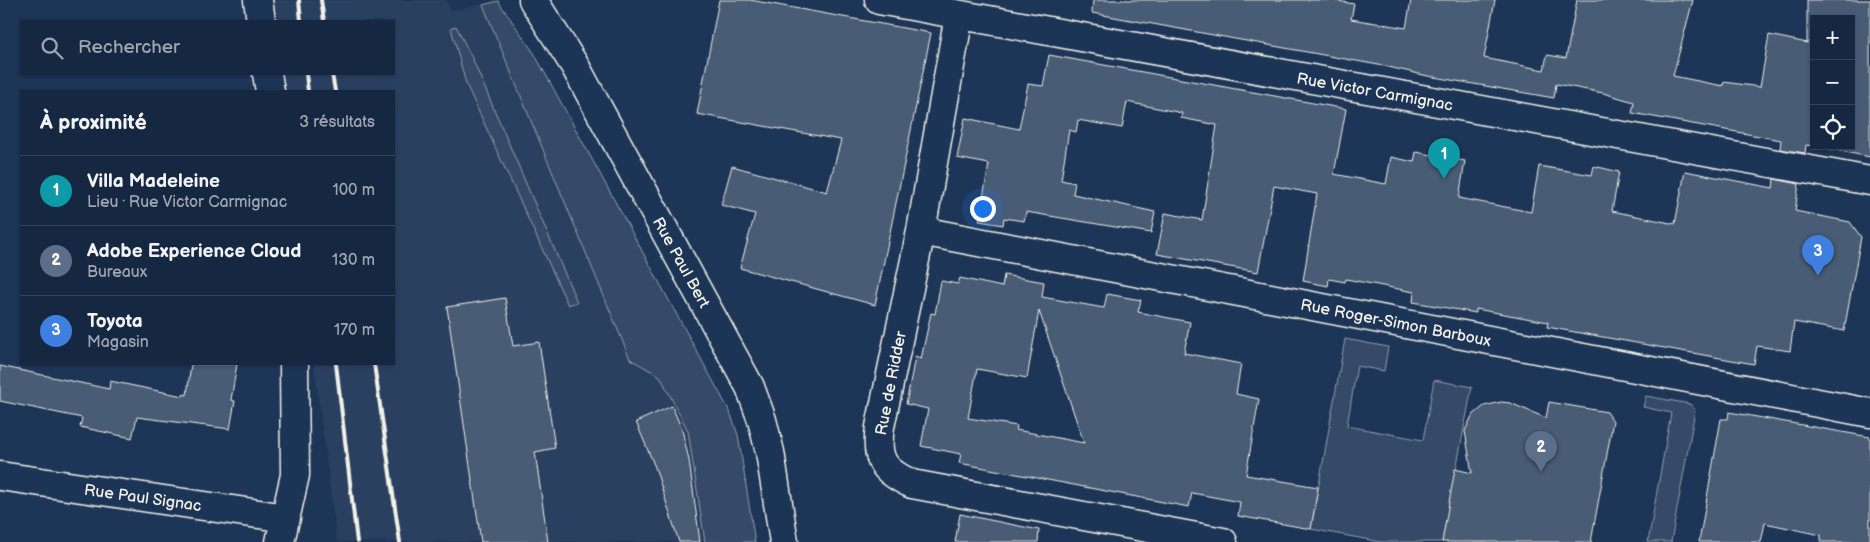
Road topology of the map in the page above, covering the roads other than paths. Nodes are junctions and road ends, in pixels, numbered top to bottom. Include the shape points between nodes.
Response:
1 (258, 0) edge
2 (533, 0) edge
3 (879, 0) edge
4 (959, 15) junction
5 (261, 20) edge
6 (267, 75) edge
7 (270, 90) edge
8 (1870, 181) edge
9 (921, 230) junction
10 (294, 365) edge
11 (1870, 413) edge
12 (0, 476) edge
13 (283, 530) edge
14 (784, 542) edge
15 (1222, 542) edge

1 - 5 street
2 - 14 street, Rue Paul Bert via 575,66 750,386 770,452
3 - 4 street, Rue Victor Carmignac
4 - 8 street, Rue Victor Carmignac
4 - 9 street, Rue de Ridder
6 - 7 street
9 - 11 street, Rue Roger-Simon Barboux
9 - 15 street, Rue de Ridder via 878,439 880,458 890,473 912,484
10 - 13 street via 295,475
12 - 13 street, Rue Paul Signac

